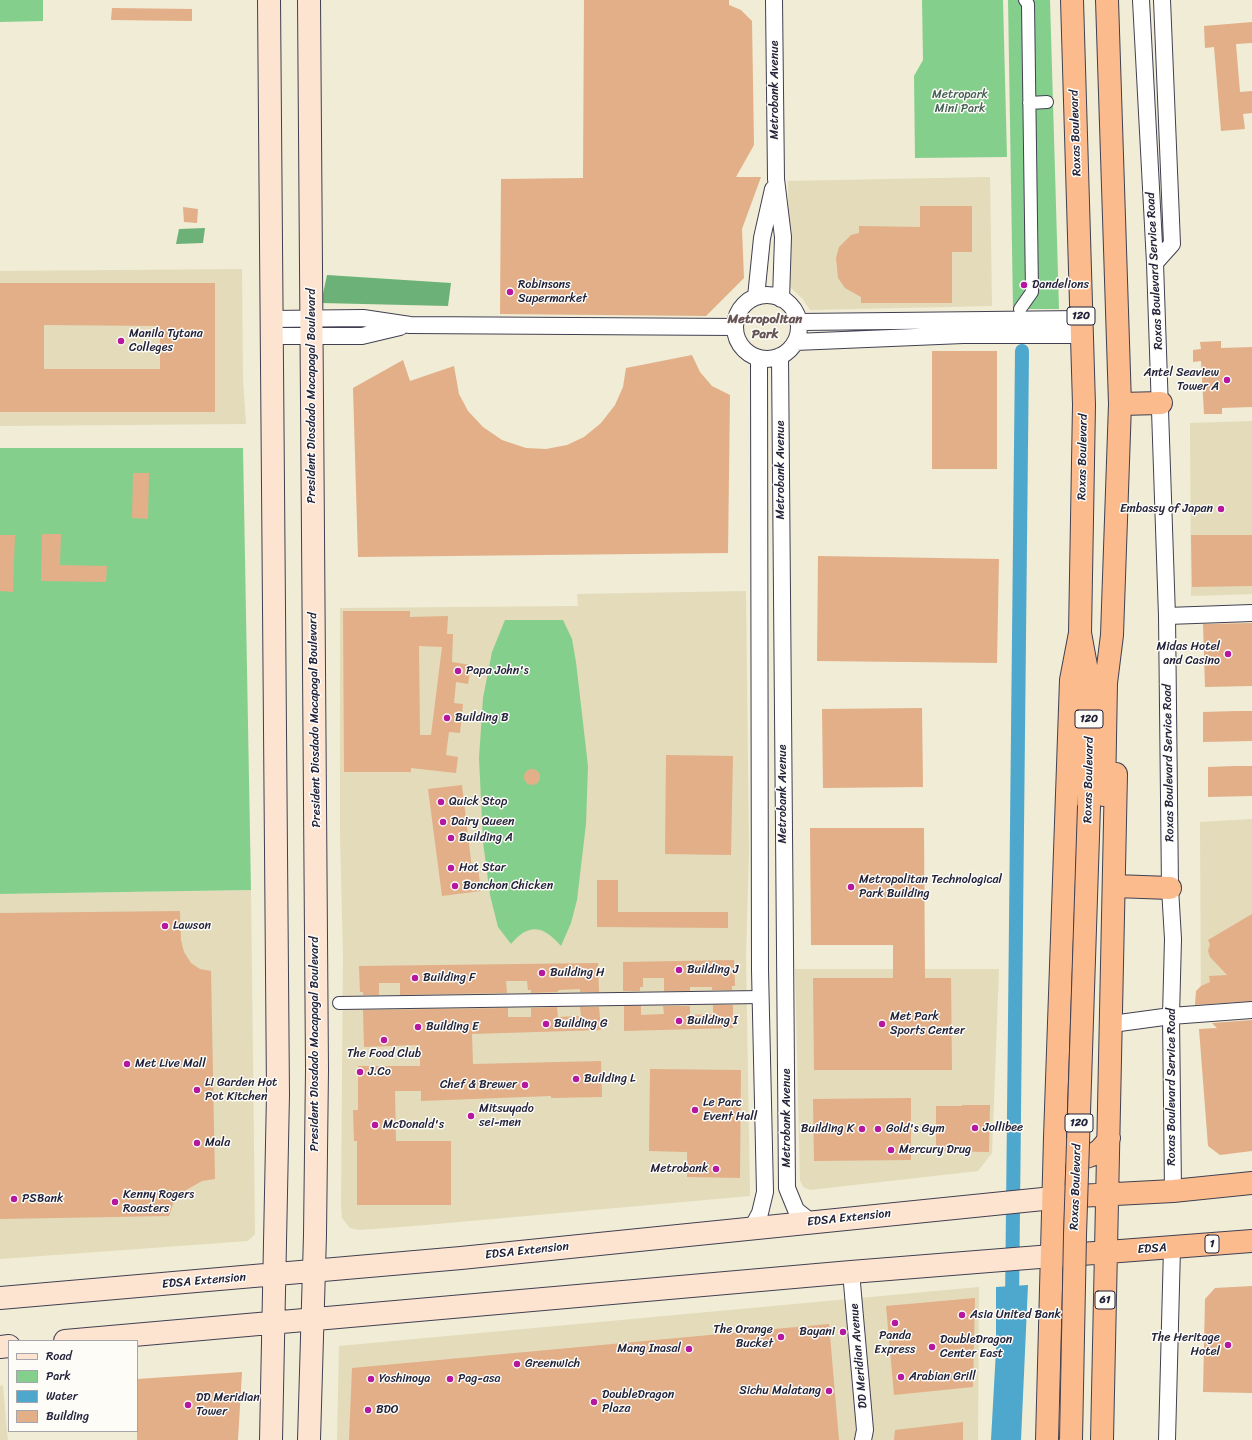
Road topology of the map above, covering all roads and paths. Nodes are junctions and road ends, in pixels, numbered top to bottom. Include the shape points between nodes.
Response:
1 (269, 0) edge
2 (309, 0) edge
3 (774, 0) edge
4 (1072, 0) edge
5 (1107, 0) edge
6 (1141, 0) edge
7 (1162, 0) edge
8 (1028, 1) edge
9 (1047, 102) dead end
10 (1028, 103) junction
11 (776, 179) junction
12 (1155, 263) junction
13 (756, 297) junction
14 (781, 299) junction
15 (1020, 309) dead end
16 (997, 320) junction
17 (798, 322) junction
18 (271, 327) junction
19 (312, 327) junction
20 (735, 327) junction
21 (1082, 327) junction
22 (997, 336) junction
23 (795, 342) junction
24 (780, 356) junction
25 (759, 358) junction
26 (1120, 404) junction
27 (1161, 404) junction
28 (1252, 613) edge
29 (1167, 616) junction
30 (1080, 633) junction
31 (1112, 635) junction
32 (1096, 806) junction
33 (1115, 886) junction
34 (1170, 888) junction
35 (761, 997) junction
36 (339, 1003) dead end
37 (1252, 1010) edge
38 (1171, 1016) junction
39 (1112, 1024) junction
40 (1055, 1137) junction
41 (1109, 1138) junction
42 (1252, 1183) edge
43 (1173, 1191) junction
44 (1108, 1195) junction
45 (1043, 1199) junction
46 (811, 1222) junction
47 (752, 1228) junction
48 (1252, 1241) edge
49 (1172, 1248) junction
50 (1107, 1253) junction
51 (1052, 1256) junction
52 (314, 1272) junction
53 (851, 1272) junction
54 (274, 1276) junction
55 (0, 1298) edge
56 (313, 1319) junction
57 (274, 1323) junction
58 (77, 1340) edge
59 (1104, 1347) junction
60 (1049, 1350) junction
61 (271, 1440) edge
62 (309, 1440) edge
63 (863, 1440) edge
64 (1047, 1440) edge
65 (1070, 1440) edge
66 (1085, 1440) edge
67 (1102, 1440) edge
68 (1167, 1440) edge

1 - 18 main road
2 - 19 main road, President Diosdado Macapagal Boulevard
3 - 11 street, Metrobank Avenue
4 - 21 highway, Roxas Boulevard / 120
5 - 26 highway, Roxas Boulevard / 120
6 - 12 street, Roxas Boulevard Service Road
7 - 12 street via 1172,244
8 - 10 street
9 - 10 street
10 - 15 street via 1032,292
11 - 13 street, Metrobank Avenue via 762,238
11 - 14 street, Metrobank Avenue via 783,237
12 - 27 street, Roxas Boulevard Service Road
13 - 14 street via 773,296
13 - 20 street via 740,309
14 - 17 street via 795,313
16 - 17 street
16 - 21 street
16 - 22 street
17 - 23 street
18 - 19 street
18 - 54 main road via 278,1086
19 - 20 street via 363,318 410,325
19 - 52 main road, President Diosdado Macapagal Boulevard via 317,1069
20 - 25 street via 736,338 741,347
21 - 22 street
21 - 30 highway, Roxas Boulevard / 120 via 1084,405
22 - 23 street via 963,335
23 - 24 street
24 - 25 street
24 - 46 street, Metrobank Avenue via 787,1188 796,1210
25 - 35 street, Metrobank Avenue
26 - 27 highway
26 - 31 highway, Roxas Boulevard / 120
27 - 29 street, Roxas Boulevard Service Road
28 - 29 street
29 - 34 street, Roxas Boulevard Service Road
30 - 32 highway, Roxas Boulevard / 120 via 1090,682
30 - 40 highway, 120 via 1071,680
31 - 32 highway, Roxas Boulevard / 120
31 - 33 highway, 120 via 1118,683
32 - 65 highway, Roxas Boulevard / 120, bridge via 1075,1228
32 - 66 highway, Roxas Boulevard / 120
33 - 34 highway
33 - 39 highway, 120
34 - 38 street, Roxas Boulevard Service Road via 1173,939
35 - 36 street
35 - 47 street, Metrobank Avenue via 765,1192 760,1213
37 - 38 street
38 - 39 street
38 - 43 street, Roxas Boulevard Service Road
39 - 41 highway, 120
40 - 41 highway via 1067,1154 1087,1158 1105,1147
40 - 45 highway, 120
41 - 44 highway, 120
42 - 43 highway
43 - 44 highway
44 - 45 highway
44 - 50 highway, 61
45 - 46 main road, EDSA Extension
45 - 51 highway
46 - 47 main road, EDSA Extension
47 - 52 main road, EDSA Extension
48 - 49 highway, EDSA / 1
49 - 50 highway, EDSA / 1
49 - 68 street
50 - 51 highway, EDSA / 1
50 - 59 highway, 61
51 - 53 main road
51 - 60 highway
52 - 54 main road, EDSA Extension
52 - 56 main road, President Diosdado Macapagal Boulevard
53 - 56 main road
53 - 63 street, DD Meridian Avenue via 865,1430
54 - 55 main road, EDSA Extension
54 - 57 main road
56 - 57 main road
56 - 62 main road, President Diosdado Macapagal Boulevard
57 - 58 main road
57 - 61 main road
59 - 60 highway via 1091,1339 1076,1336 1056,1342
59 - 67 highway, 61
60 - 64 highway

